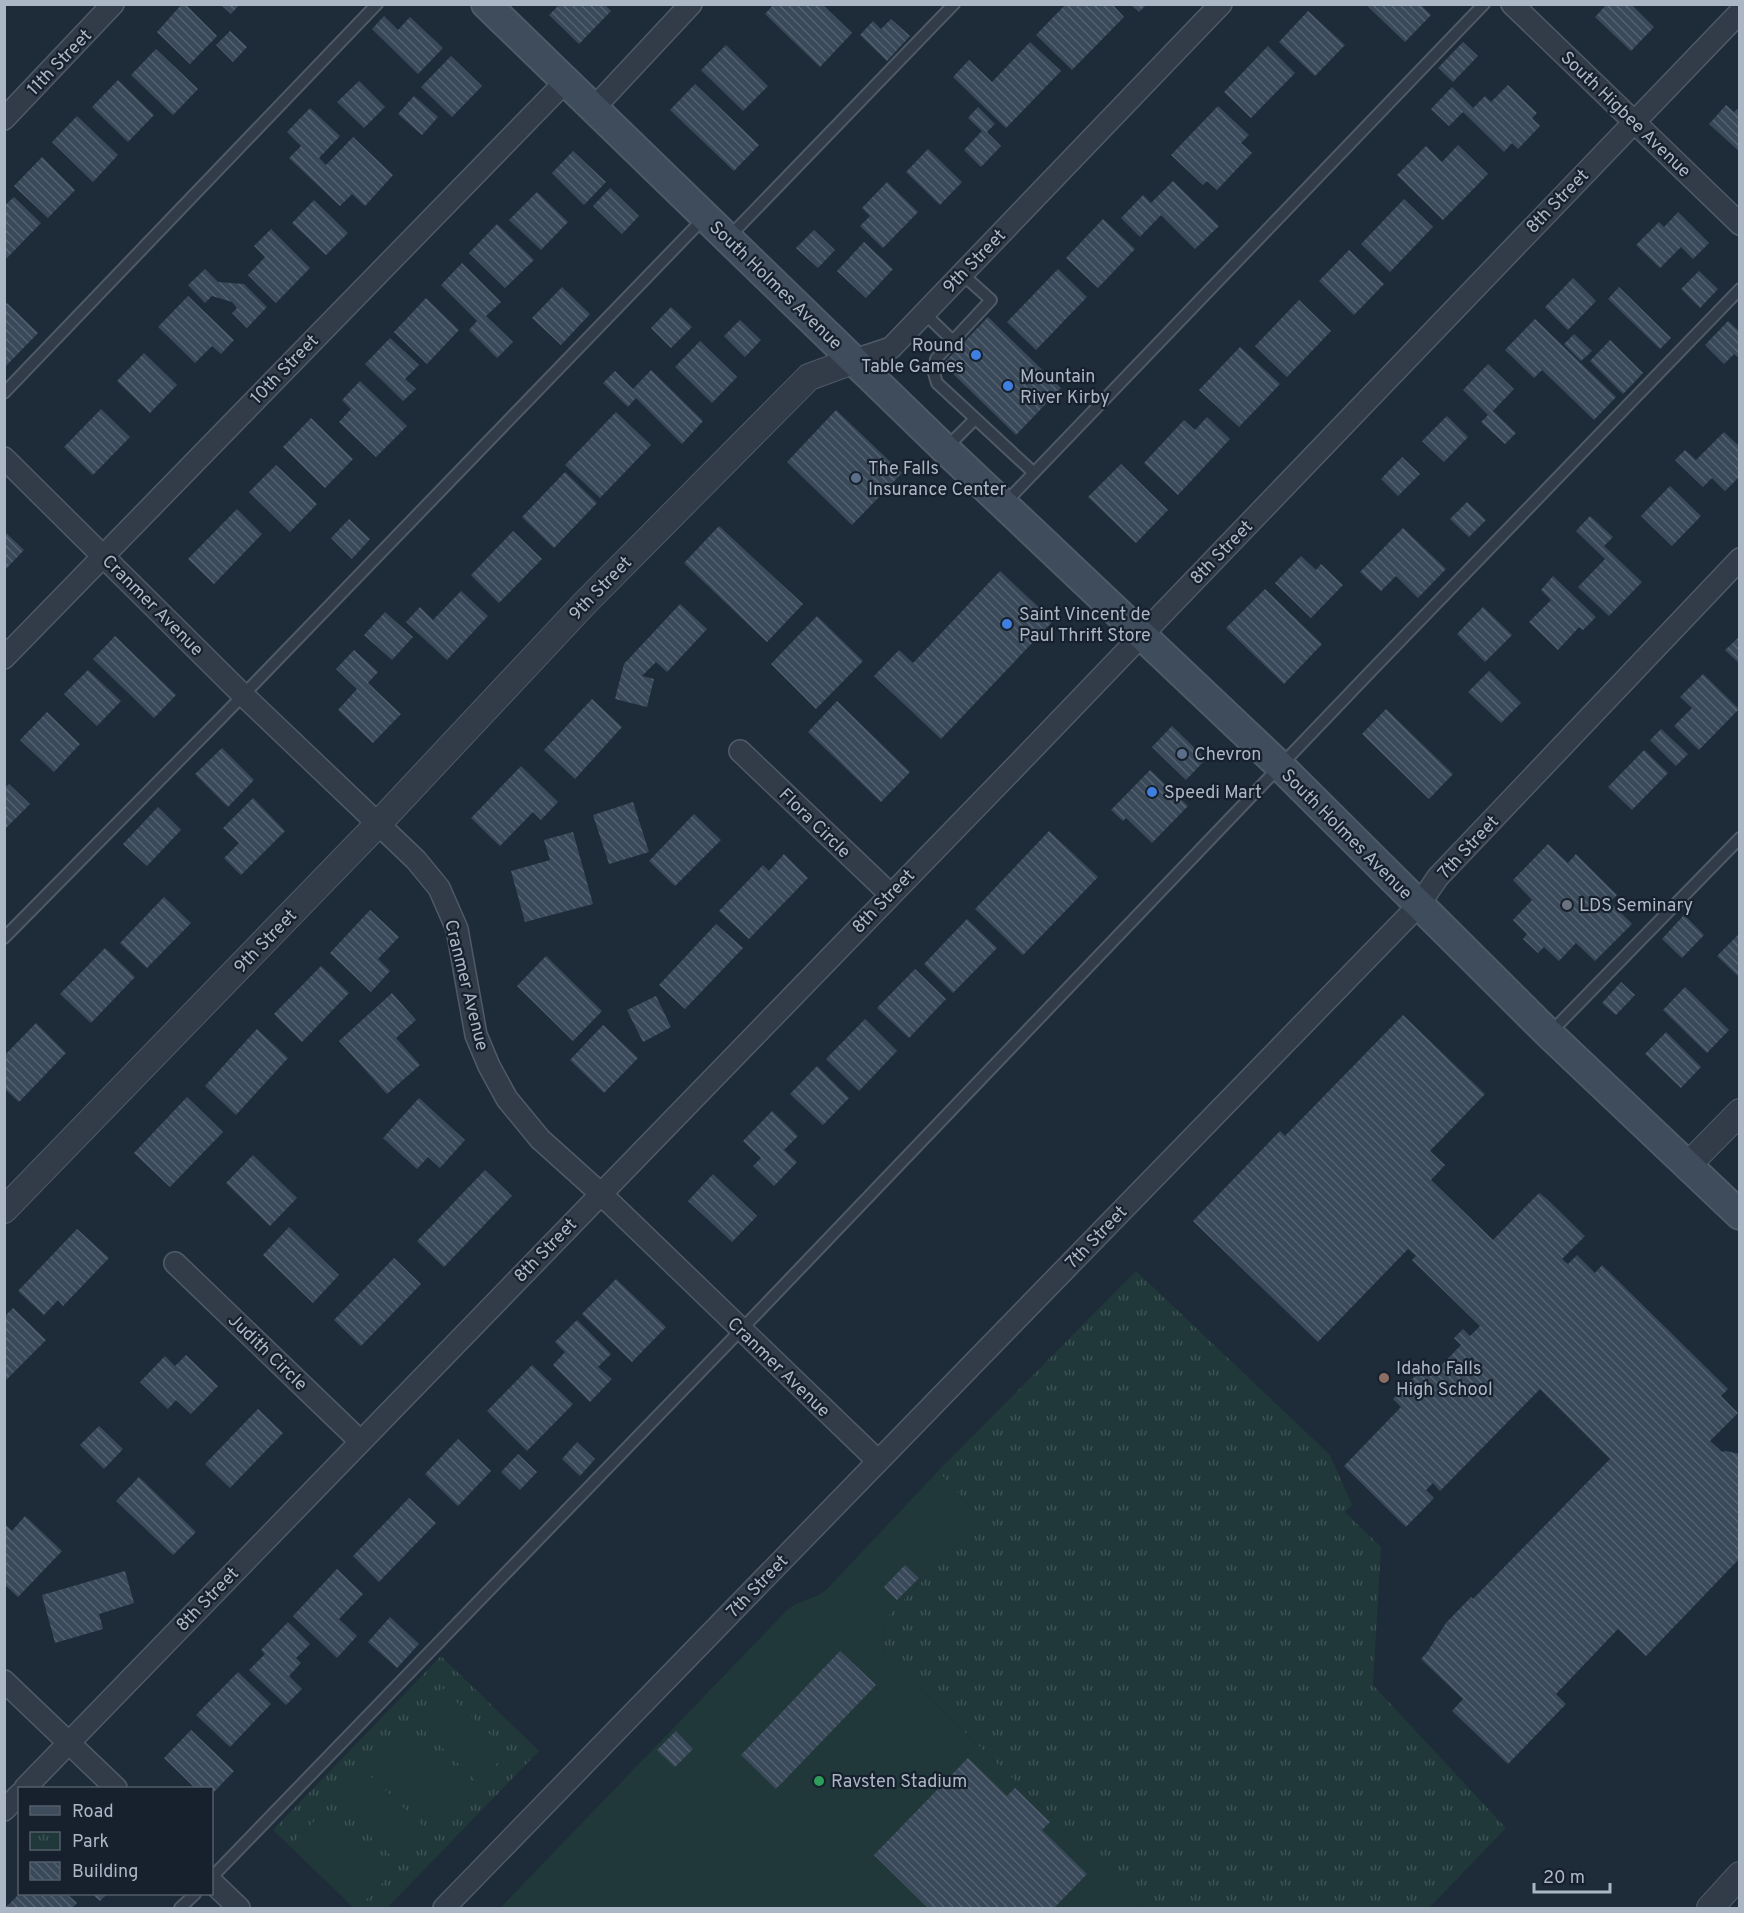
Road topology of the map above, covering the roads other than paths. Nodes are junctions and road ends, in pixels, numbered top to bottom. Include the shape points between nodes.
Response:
1 (113, 4) edge
2 (377, 4) edge
3 (486, 4) edge
4 (691, 4) edge
5 (954, 4) edge
6 (1221, 4) edge
7 (1484, 4) edge
8 (1512, 4) edge
9 (1740, 12) edge
10 (565, 82) junction
11 (593, 109) junction
12 (4, 119) edge
13 (1634, 122) junction
14 (705, 217) junction
15 (1740, 224) edge
16 (728, 239) junction
17 (962, 274) junction
18 (1740, 290) edge
19 (924, 313) junction
20 (953, 341) junction
21 (855, 360) junction
22 (4, 393) edge
23 (975, 419) junction
24 (945, 449) junction
25 (4, 458) edge
26 (1034, 473) junction
27 (1004, 504) junction
28 (103, 555) junction
29 (1740, 559) edge
30 (1142, 634) junction
31 (4, 658) edge
32 (243, 695) junction
33 (740, 751) dead end
34 (1280, 766) junction
35 (378, 824) junction
36 (1740, 838) edge
37 (890, 894) junction
38 (1418, 906) junction
39 (4, 938) edge
40 (1549, 1034) junction
41 (1740, 1112) edge
42 (1687, 1166) junction
43 (600, 1193) junction
44 (4, 1210) edge
45 (1740, 1215) edge
46 (175, 1263) dead end
47 (741, 1330) junction
48 (360, 1441) junction
49 (878, 1461) junction
50 (4, 1681) edge
51 (68, 1742) junction
52 (26, 1787) edge
53 (115, 1787) edge
54 (18, 1796) edge
55 (4, 1810) edge
56 (1740, 1875) edge
57 (213, 1876) edge
58 (213, 1883) edge
59 (193, 1895) edge
60 (180, 1908) edge
61 (239, 1908) edge
62 (444, 1908) edge
63 (1710, 1908) edge

1 - 12 street, 11th Street
2 - 22 lane
3 - 10 main road, South Holmes Avenue
4 - 11 street
5 - 16 lane
6 - 17 street, 9th Street
7 - 26 lane
8 - 13 street, South Higbee Avenue
9 - 13 street, 8th Street
10 - 11 main road, South Holmes Avenue
10 - 28 street, 10th Street
11 - 14 main road, South Holmes Avenue
13 - 15 street, South Higbee Avenue
13 - 30 street, 8th Street
14 - 16 main road, South Holmes Avenue
14 - 32 lane
16 - 21 main road, South Holmes Avenue
17 - 19 street, 9th Street
17 - 20 lane via 991,300
18 - 34 lane
19 - 20 lane
19 - 21 street, 9th Street via 891,348
20 - 23 lane via 936,359 934,373 937,383
21 - 24 main road, South Holmes Avenue
21 - 35 street, 9th Street via 809,377 585,603
23 - 24 lane
23 - 26 lane
24 - 27 main road, South Holmes Avenue
25 - 28 street, Cranmer Avenue
26 - 27 lane
27 - 30 main road, South Holmes Avenue
28 - 31 street, 10th Street
28 - 32 street, Cranmer Avenue
29 - 38 street, 7th Street via 1438,877
30 - 34 main road, South Holmes Avenue
30 - 37 street, 8th Street
32 - 35 street, Cranmer Avenue
32 - 39 lane
33 - 37 street, Flora Circle
34 - 38 main road, South Holmes Avenue
34 - 47 lane
35 - 43 street, Cranmer Avenue via 439,888 457,929 477,1035 507,1100 540,1139
35 - 44 street, 9th Street
36 - 40 lane
37 - 43 street, 8th Street
38 - 40 main road, South Holmes Avenue
38 - 49 street, 7th Street
40 - 42 main road, South Holmes Avenue
41 - 42 street
42 - 45 main road, South Holmes Avenue
43 - 47 street, Cranmer Avenue
43 - 48 street, 8th Street
46 - 48 street, Judith Circle
47 - 49 street, Cranmer Avenue
47 - 57 lane
48 - 51 street, 8th Street
49 - 62 street, 7th Street
50 - 51 street
51 - 52 street, 8th Street
51 - 53 street
54 - 55 street
56 - 63 street
58 - 61 street
59 - 60 lane

